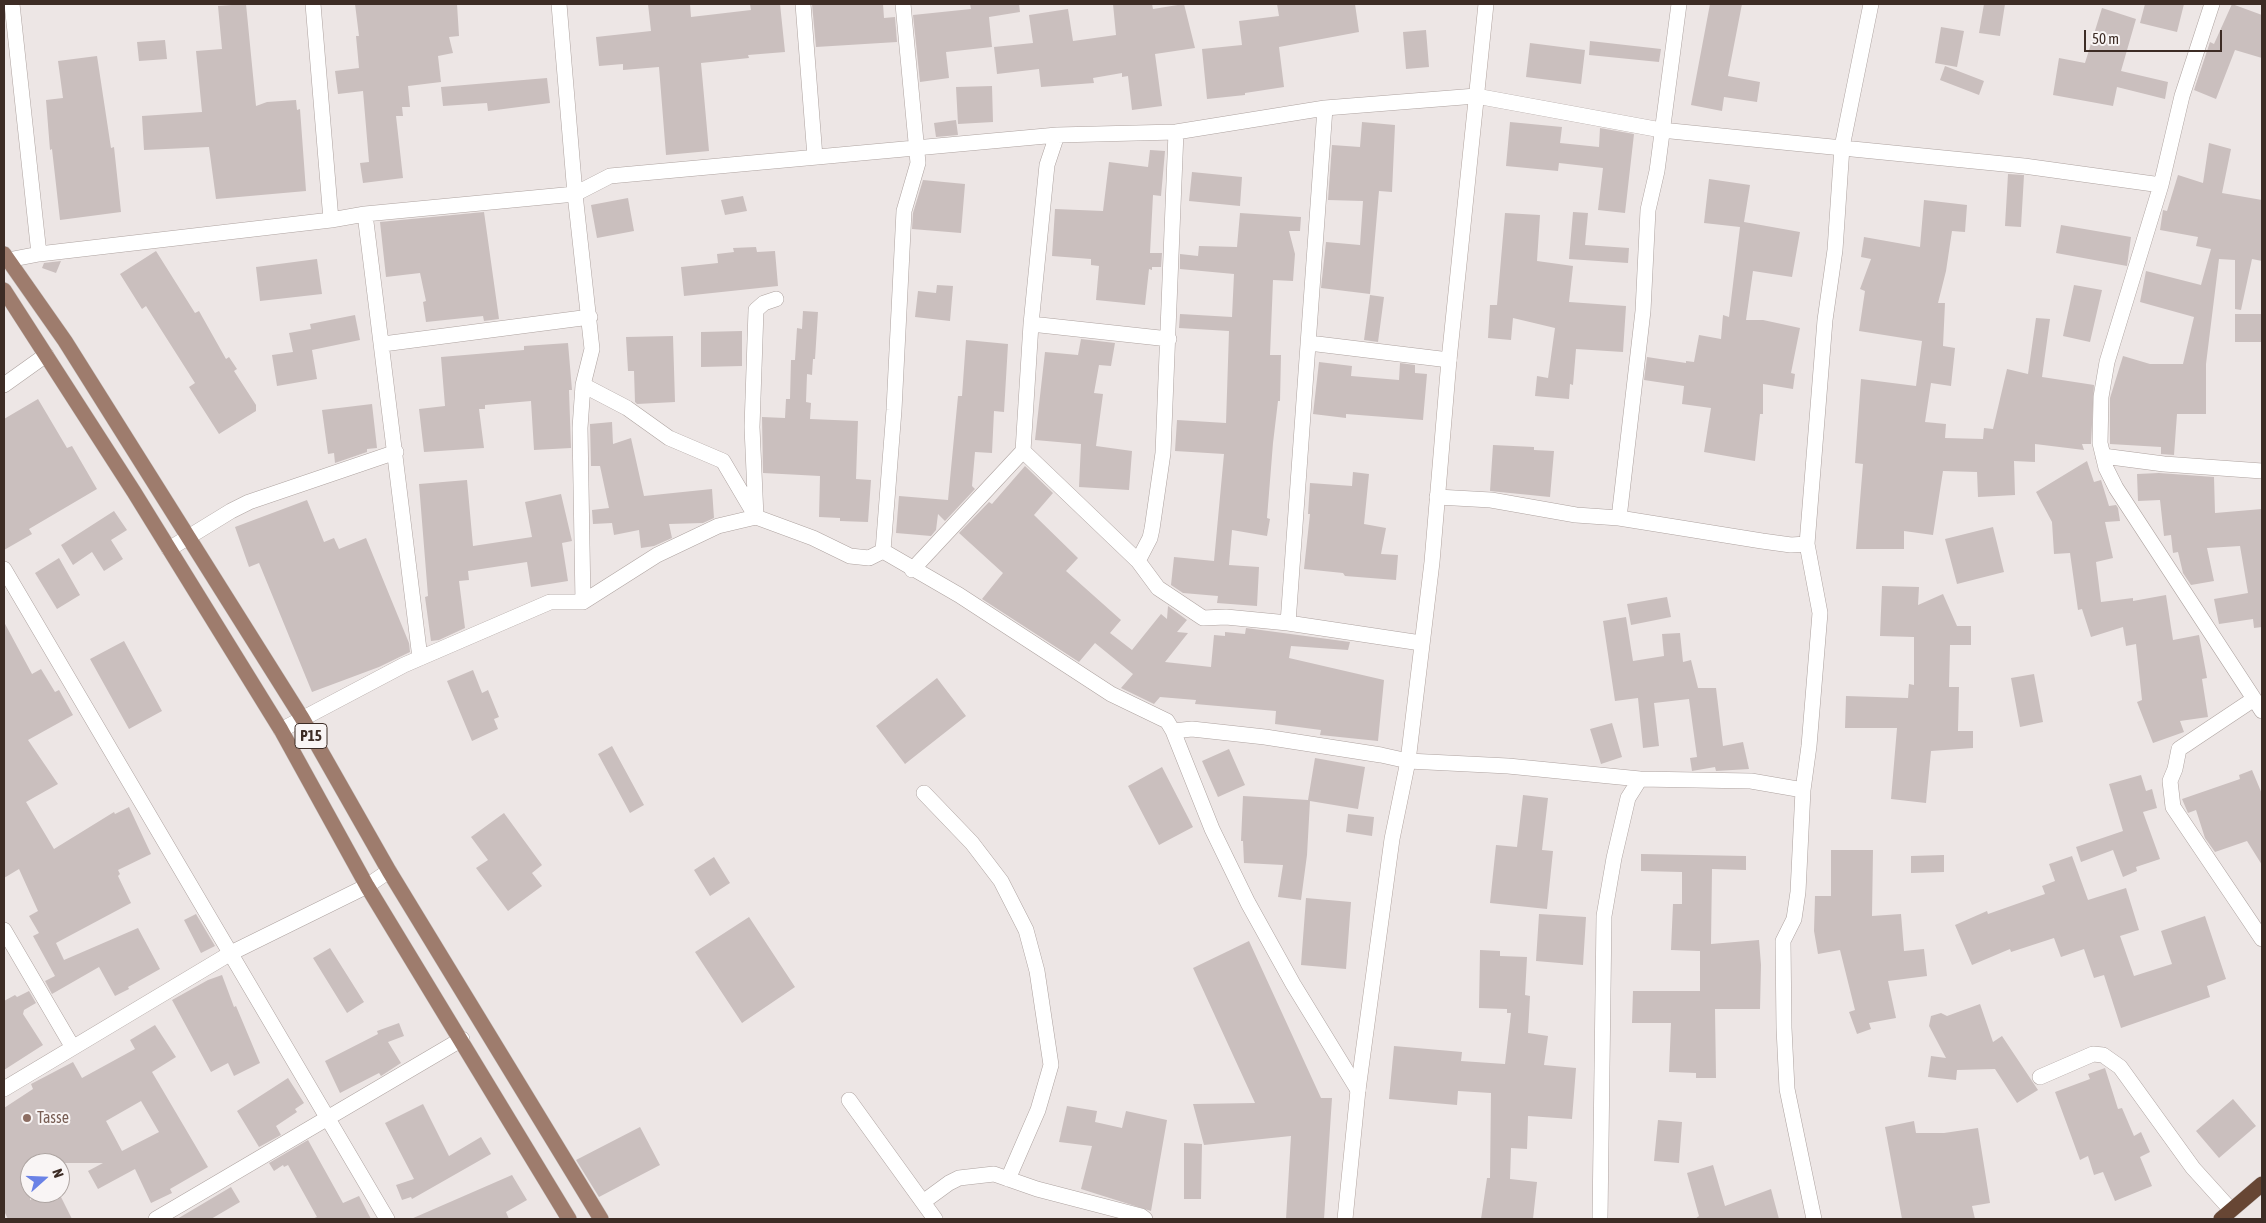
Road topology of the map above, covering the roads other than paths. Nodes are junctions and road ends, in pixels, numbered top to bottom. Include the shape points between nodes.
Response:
1 (12, 4) edge
2 (313, 4) edge
3 (559, 4) edge
4 (804, 4) edge
5 (903, 4) edge
6 (1486, 4) edge
7 (1679, 4) edge
8 (1871, 4) edge
9 (2212, 4) edge
10 (1476, 96) junction
11 (1326, 108) junction
12 (1661, 130) junction
13 (1176, 132) junction
14 (1057, 135) junction
15 (916, 147) junction
16 (1842, 147) junction
17 (815, 157) junction
18 (2161, 185) junction
19 (575, 194) junction
20 (365, 214) junction
21 (331, 220) junction
22 (38, 254) junction
23 (5, 258) edge
24 (4, 290) edge
25 (776, 299) dead end
26 (590, 317) junction
27 (1031, 324) junction
28 (1169, 339) junction
29 (1309, 343) junction
30 (383, 344) junction
31 (46, 354) junction
32 (1449, 360) junction
33 (583, 384) junction
34 (4, 385) edge
35 (1023, 451) junction
36 (396, 452) junction
37 (2103, 456) junction
38 (2262, 471) edge
39 (1437, 497) junction
40 (756, 517) junction
41 (1619, 518) junction
42 (189, 537) junction
43 (1807, 544) junction
44 (169, 549) junction
45 (883, 551) junction
46 (1138, 561) junction
47 (4, 569) edge
48 (912, 570) junction
49 (583, 602) junction
50 (1288, 623) junction
51 (1421, 643) junction
52 (420, 658) junction
53 (2258, 705) edge
54 (302, 718) junction
55 (281, 730) junction
56 (1173, 731) junction
57 (1408, 761) junction
58 (1640, 780) junction
59 (1803, 790) junction
60 (924, 794) dead end
61 (389, 870) junction
62 (367, 886) junction
63 (4, 930) edge
64 (2262, 940) edge
65 (232, 953) junction
66 (462, 1039) junction
67 (72, 1046) junction
68 (2040, 1077) dead end
69 (4, 1089) edge
70 (1358, 1090) junction
71 (849, 1100) dead end
72 (325, 1118) junction
73 (1008, 1179) junction
74 (2262, 1184) edge
75 (923, 1202) junction
76 (2226, 1215) edge
77 (162, 1218) edge
78 (387, 1219) edge
79 (569, 1219) edge
80 (601, 1219) edge
81 (935, 1219) edge
82 (1145, 1219) edge
83 (1345, 1219) edge
84 (1600, 1219) edge
85 (1814, 1219) edge

1 - 22 street
2 - 21 street
3 - 19 street
4 - 17 street
5 - 15 street
6 - 10 street
7 - 12 street
8 - 16 street
9 - 18 street via 2182,96
10 - 11 street
10 - 12 street
10 - 32 street
11 - 13 street
11 - 29 street
12 - 16 street
12 - 41 street via 1648,210 1643,311
13 - 14 street
13 - 28 street
14 - 15 street
14 - 27 street via 1047,165
15 - 17 street
15 - 45 street via 918,163 904,211
16 - 18 street via 2024,166
16 - 43 street
17 - 19 street via 610,176
18 - 37 street via 2107,362 2099,423
19 - 20 street
19 - 26 street
20 - 21 street
20 - 30 street
21 - 22 street
22 - 23 street
23 - 42 main road, P15 via 65,341
24 - 31 main road, P15
25 - 40 street via 756,310 752,427
26 - 30 street
26 - 33 street via 592,349
27 - 28 street
27 - 35 street
28 - 46 street via 1162,462 1152,529
29 - 32 street
29 - 50 street
30 - 36 street
31 - 34 street
31 - 44 main road, P15
32 - 39 street
33 - 40 street via 627,408 668,438 723,461
33 - 49 street via 580,428
35 - 46 street
35 - 48 street
36 - 42 street via 249,502
36 - 52 street
37 - 38 street
37 - 53 street via 2116,488
39 - 41 street via 1491,500 1576,515
39 - 51 street
40 - 45 street via 850,556 869,558
40 - 49 street via 718,526 657,555
41 - 43 street via 1762,541
42 - 44 street
42 - 54 main road, P15
43 - 59 street via 1820,613
44 - 55 main road, P15
45 - 48 street
46 - 50 street via 1158,588 1203,618
47 - 65 street
48 - 56 street via 959,595 1111,694 1167,722
49 - 52 street via 550,602
50 - 51 street
51 - 57 street
52 - 54 street
53 - 64 street via 2179,748 2176,769 2170,781 2173,807
54 - 55 street
54 - 61 main road, P15
55 - 62 main road, P15
56 - 57 street via 1192,729 1265,737
56 - 70 street via 1212,829 1248,903
57 - 58 street via 1508,766
57 - 70 street via 1392,839
58 - 59 street via 1751,782
58 - 84 street via 1628,798 1604,916
59 - 85 street via 1798,892 1794,919 1782,941 1782,975 1787,1089
60 - 73 street via 972,843 1000,881 1026,930 1038,971 1051,1065 1038,1110
61 - 62 street
61 - 80 main road, P15
62 - 65 street
62 - 66 main road, P15
63 - 67 street
65 - 67 street
65 - 72 street
66 - 72 street
66 - 79 main road, P15
67 - 69 street
68 - 76 street via 2093,1054 2104,1055 2120,1067
70 - 83 street
71 - 75 street
72 - 77 street
72 - 78 street
73 - 75 street via 994,1174 970,1175 949,1183
73 - 82 street
74 - 76 highway
75 - 81 street

